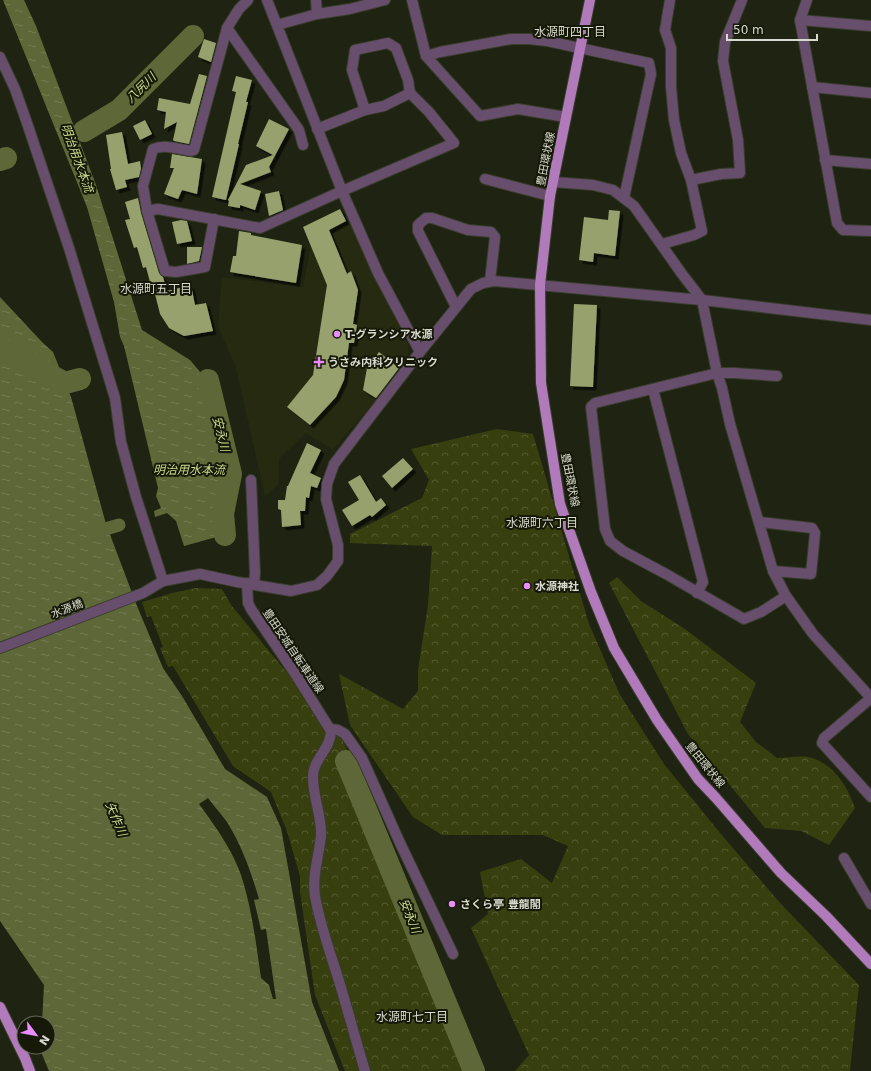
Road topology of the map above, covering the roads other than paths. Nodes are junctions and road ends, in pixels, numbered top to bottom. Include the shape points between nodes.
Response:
1 (248, 0) edge
2 (267, 0) edge
3 (316, 0) edge
4 (385, 0) edge
5 (412, 0) edge
6 (590, 0) edge
7 (670, 0) edge
8 (742, 0) edge
9 (808, 0) edge
10 (317, 14) junction
11 (800, 20) junction
12 (277, 25) junction
13 (871, 26) edge
14 (227, 28) junction
15 (579, 48) junction
16 (426, 56) junction
17 (0, 57) edge
18 (812, 87) junction
19 (410, 93) junction
20 (871, 93) edge
21 (365, 110) junction
22 (566, 117) junction
23 (317, 129) junction
24 (303, 146) dead end
25 (825, 160) junction
26 (871, 164) edge
27 (485, 179) dead end
28 (691, 180) junction
29 (553, 182) junction
30 (342, 191) junction
31 (550, 196) junction
32 (624, 198) junction
33 (147, 211) junction
34 (214, 219) junction
35 (871, 231) edge
36 (662, 244) junction
37 (490, 281) junction
38 (540, 285) junction
39 (702, 300) junction
40 (456, 307) junction
41 (871, 320) edge
42 (420, 352) junction
43 (717, 373) junction
44 (777, 376) dead end
45 (653, 389) junction
46 (251, 480) dead end
47 (758, 522) junction
48 (773, 570) junction
49 (164, 581) junction
50 (250, 584) junction
51 (697, 593) junction
52 (786, 596) junction
53 (0, 648) edge
54 (871, 698) edge
55 (330, 729) junction
56 (871, 797) edge
57 (844, 858) dead end
58 (871, 904) edge
59 (453, 954) dead end
60 (871, 964) edge
61 (0, 1007) edge
62 (30, 1071) edge
63 (365, 1071) edge

1 - 14 street
2 - 12 street
3 - 10 street
4 - 10 street
5 - 16 street
6 - 15 main road, 豊田環状線
7 - 28 street via 665,30 671,48 674,120 681,153
8 - 28 street via 725,42 723,61 738,140 740,173
9 - 11 street
10 - 12 street
11 - 13 street
11 - 18 street
12 - 23 street
14 - 24 street via 299,130
14 - 33 street via 194,150 159,146 153,149 143,186
15 - 16 street via 547,41 511,39
15 - 22 main road, 豊田環状線
15 - 32 street via 649,63 651,74
16 - 22 street via 480,116 518,109
17 - 49 street via 15,89 69,248 115,398 121,442 136,497
18 - 20 street
18 - 25 street
19 - 21 street via 384,106
19 - 21 street via 396,48 388,43 355,50 352,70
19 - 30 street via 454,144
21 - 23 street
22 - 29 main road, 豊田環状線
23 - 30 street
25 - 26 street
25 - 35 street via 837,223 843,230
27 - 31 street
28 - 36 street via 702,230 694,235
29 - 31 main road, 豊田環状線
29 - 32 street via 593,185 613,190
30 - 34 street via 260,228
30 - 42 street via 378,273
31 - 38 main road, 豊田環状線
32 - 36 street via 634,206
33 - 34 street via 158,209
33 - 34 street via 165,271 176,272 205,267
36 - 39 street
37 - 38 street
37 - 40 street, 水源橋 via 470,289
37 - 40 street via 494,237 491,232 475,232 426,218 418,226 418,231
38 - 39 street
38 - 60 main road, 豊田環状線 via 541,383 560,504 614,648 657,720 698,779 781,873
39 - 41 street
39 - 43 street
40 - 42 street, 水源橋
42 - 50 street, 水源橋 via 334,464 327,484 326,499 338,545 338,561 328,576 318,585 291,591
43 - 44 street
43 - 45 street
43 - 47 street
45 - 51 street via 703,582
45 - 51 street via 595,402 591,406 605,529 610,541 623,551
46 - 50 street, 豊田安城自転車道線 via 255,573
47 - 48 street
47 - 48 street via 812,528 815,533 811,574
48 - 52 street
49 - 50 street, 水源橋 via 200,574
49 - 53 street, 水源橋 via 143,593
50 - 55 street, 豊田安城自転車道線 via 250,609
51 - 52 street via 744,619 761,612
52 - 54 street via 813,634
54 - 56 street via 824,738 822,743
55 - 59 street via 345,734 362,758
55 - 63 street via 330,739 314,768 313,778 321,831 314,880 315,894 328,949
57 - 58 street
61 - 62 main road

